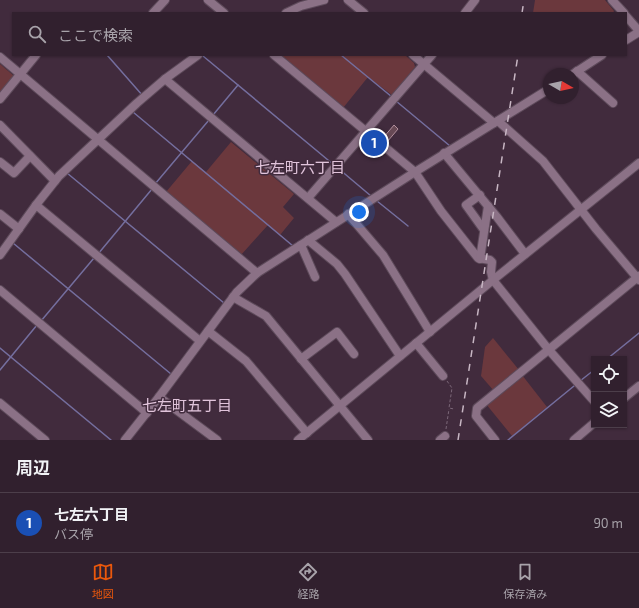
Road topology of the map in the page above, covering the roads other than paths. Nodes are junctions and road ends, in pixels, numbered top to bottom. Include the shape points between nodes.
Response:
1 (165, 0) edge
2 (208, 0) edge
3 (324, 0) edge
4 (348, 0) edge
5 (475, 0) edge
6 (612, 0) edge
7 (155, 12) edge
8 (223, 12) edge
9 (288, 12) edge
10 (363, 12) edge
11 (466, 12) edge
12 (623, 12) edge
13 (627, 17) edge
14 (639, 31) edge
15 (627, 39) edge
16 (35, 56) edge
17 (197, 56) edge
18 (275, 56) edge
19 (414, 56) edge
20 (431, 56) edge
21 (600, 56) edge
22 (0, 57) edge
23 (424, 65) junction
24 (579, 69) edge
25 (20, 73) junction
26 (579, 75) edge
27 (165, 79) junction
28 (543, 93) edge
29 (0, 99) edge
30 (613, 103) dead end
31 (496, 122) junction
32 (0, 125) edge
33 (366, 132) junction
34 (97, 140) junction
35 (444, 153) junction
36 (30, 156) junction
37 (0, 162) edge
38 (639, 163) edge
39 (415, 172) junction
40 (55, 181) junction
41 (480, 196) junction
42 (308, 198) junction
43 (36, 205) junction
44 (488, 206) junction
45 (581, 210) junction
46 (0, 214) edge
47 (348, 214) junction
48 (336, 222) junction
49 (19, 229) junction
50 (484, 230) junction
51 (304, 243) junction
52 (524, 254) junction
53 (0, 255) edge
54 (480, 259) junction
55 (257, 273) junction
56 (315, 277) dead end
57 (638, 278) edge
58 (493, 280) junction
59 (0, 290) edge
60 (233, 297) junction
61 (208, 331) junction
62 (430, 332) junction
63 (200, 341) junction
64 (416, 344) junction
65 (549, 350) junction
66 (354, 354) dead end
67 (400, 356) junction
68 (301, 359) junction
69 (443, 376) road end
70 (639, 386) edge
71 (627, 396) edge
72 (159, 397) junction
73 (591, 398) edge
74 (0, 403) edge
75 (340, 406) junction
76 (147, 413) junction
77 (591, 426) edge
78 (307, 433) junction
79 (45, 440) edge
80 (125, 440) edge
81 (217, 440) edge
82 (298, 440) edge
83 (368, 440) edge
84 (495, 440) edge
85 (574, 440) edge

1 - 7 street
2 - 8 street
3 - 9 street
4 - 10 street
5 - 11 street
6 - 12 street
13 - 14 street
14 - 15 street
16 - 25 street
17 - 27 street
18 - 33 street
19 - 23 street
20 - 23 street
21 - 24 street
22 - 25 street
23 - 31 street
23 - 33 street
25 - 29 street
25 - 34 street
26 - 30 street
27 - 34 street
27 - 42 street
28 - 31 street
31 - 35 street
31 - 45 street via 543,161
32 - 36 street
33 - 39 street
33 - 42 street
34 - 40 street
34 - 55 street
35 - 39 street
35 - 41 street
36 - 37 street via 14,173
36 - 40 street
38 - 45 street
39 - 47 street
39 - 54 street via 441,211
40 - 43 street
41 - 44 street
41 - 50 street via 466,205
42 - 48 street
43 - 49 street
43 - 63 street
44 - 50 street
44 - 52 street
45 - 52 street
45 - 57 street
46 - 49 street
47 - 48 street
47 - 62 street via 383,255
48 - 51 street
49 - 53 street
50 - 54 street
51 - 55 street
51 - 56 street
51 - 67 street via 337,264
52 - 58 street
54 - 58 street via 492,262
55 - 60 street
57 - 65 street
58 - 62 street
58 - 65 street
59 - 76 street
60 - 61 street
60 - 68 street via 266,316
61 - 63 street
61 - 78 street via 246,361
62 - 64 street
63 - 72 street
64 - 67 street
64 - 69 street
65 - 73 street
65 - 84 street via 478,408 476,416
66 - 68 street via 337,332
67 - 75 street
68 - 75 street
70 - 71 street
72 - 76 street
72 - 81 street
74 - 79 street
75 - 78 street
75 - 83 street
76 - 80 street
77 - 85 street
78 - 82 street

